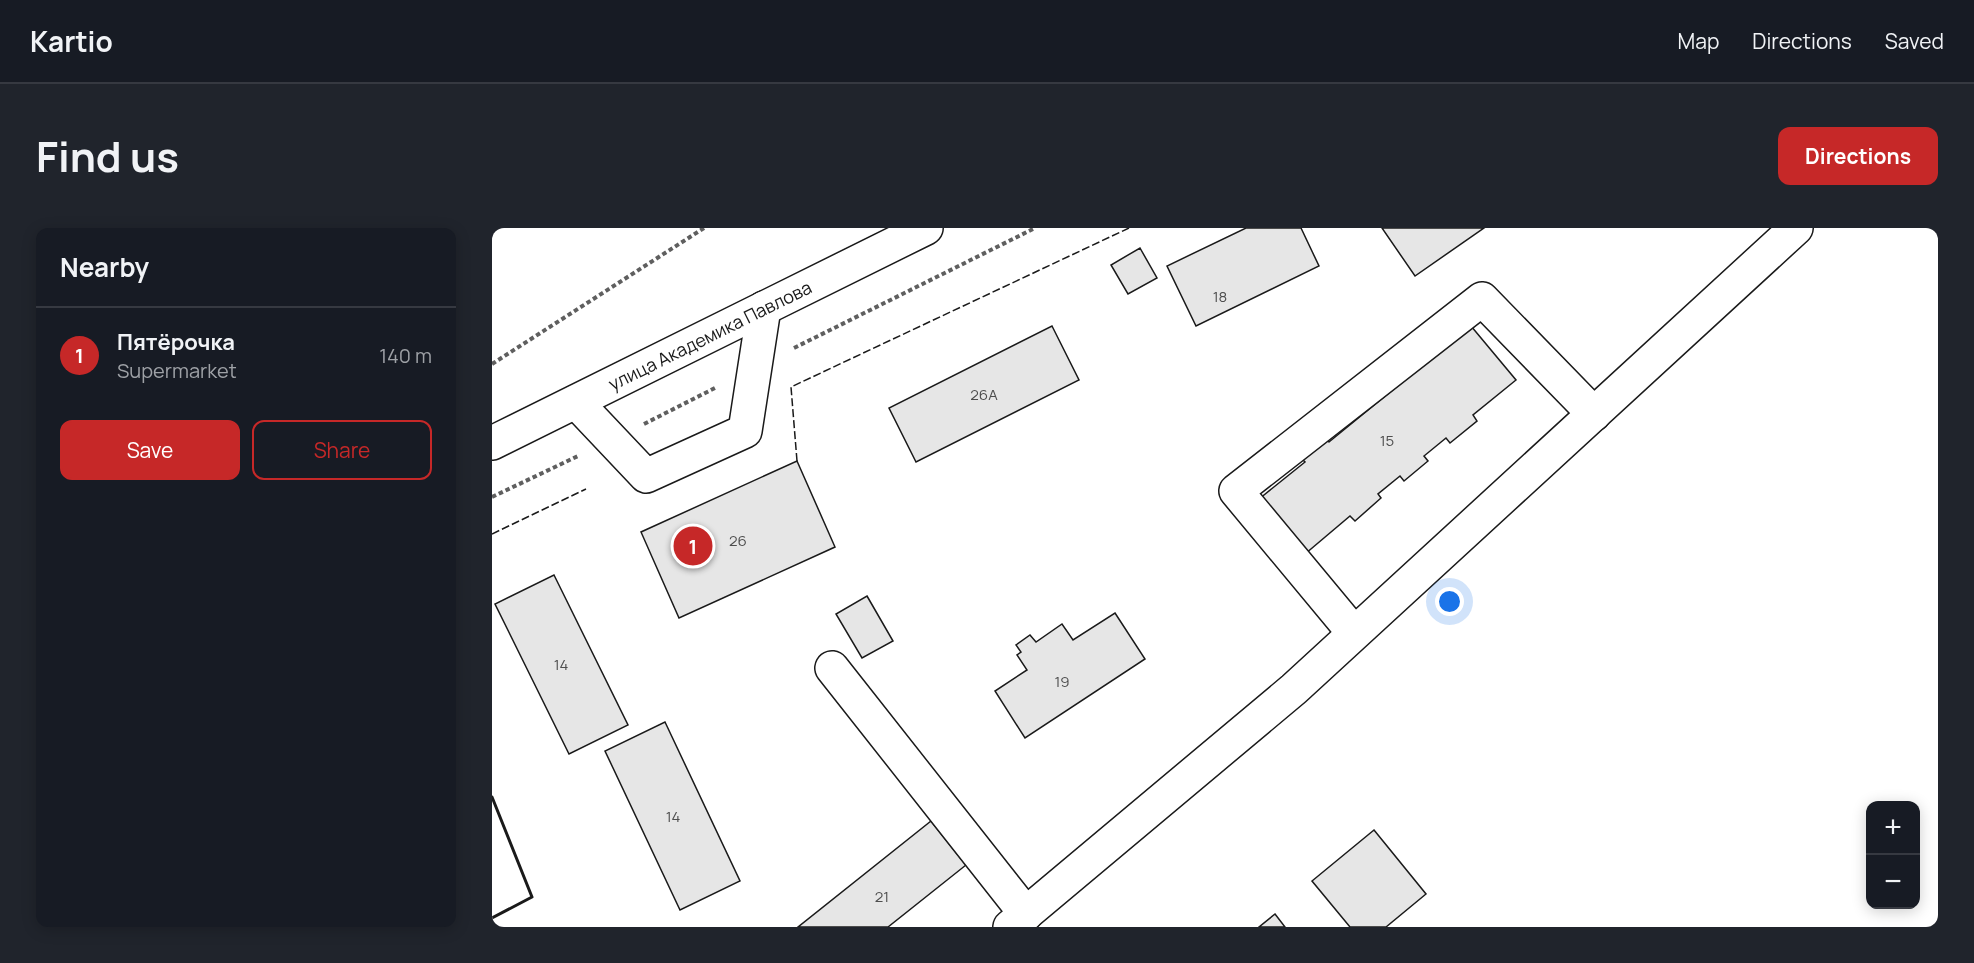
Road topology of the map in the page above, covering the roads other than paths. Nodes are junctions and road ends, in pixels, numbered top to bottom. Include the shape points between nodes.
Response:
1 (926, 228) edge
2 (1796, 228) edge
3 (764, 308) junction
4 (576, 402) junction
5 (1594, 414) junction
6 (492, 443) edge
7 (1354, 633) junction
8 (832, 668) dead end
9 (1018, 921) edge

1 - 3 street, улица Академика Павлова
2 - 5 street
3 - 4 street, улица Академика Павлова
3 - 4 street via 745,431 646,476
4 - 6 street, улица Академика Павлова
5 - 7 street
5 - 7 street via 1482,299 1236,490
7 - 9 street via 1294,689
8 - 9 street

